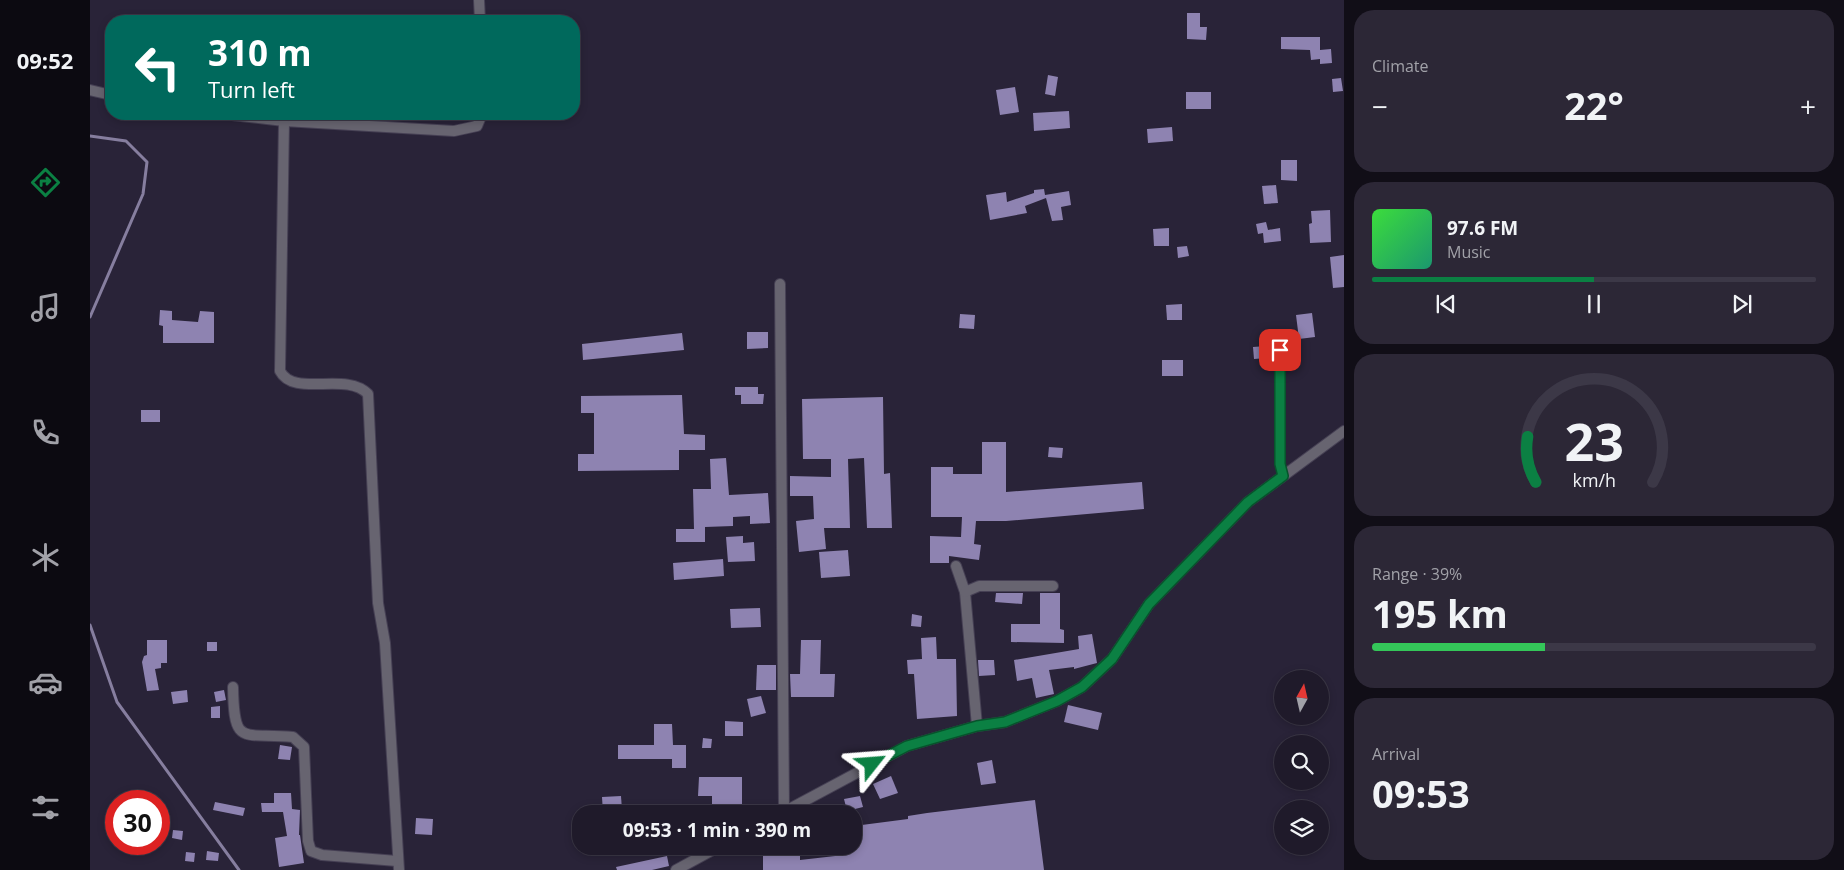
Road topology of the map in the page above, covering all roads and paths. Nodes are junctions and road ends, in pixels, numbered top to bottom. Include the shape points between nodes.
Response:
1 (479, 0) edge
2 (480, 15) edge
3 (90, 90) edge
4 (105, 94) edge
5 (275, 120) edge
6 (480, 120) edge
7 (284, 121) junction
8 (780, 284) dead end
9 (1280, 350) dead end
10 (1344, 431) edge
11 (1283, 476) junction
12 (956, 566) dead end
13 (1053, 586) dead end
14 (965, 592) junction
15 (233, 687) dead end
16 (977, 726) junction
17 (782, 805) edge
18 (797, 805) edge
19 (704, 855) edge
20 (398, 866) edge
21 (676, 870) edge

1 - 2 street
3 - 4 street
5 - 7 street
6 - 7 street via 478,126 454,130
7 - 20 street via 280,371 284,378 294,382 361,387 368,394 370,406 378,603 385,643
8 - 17 street
9 - 11 lane via 1280,464
10 - 11 street
11 - 16 street via 1248,502 1149,604 1112,659 1082,687 1005,722
12 - 14 street
13 - 14 street via 979,586
14 - 16 street
15 - 20 street via 234,717 242,732 293,737 304,748 310,852
16 - 18 street via 907,746
19 - 21 street

